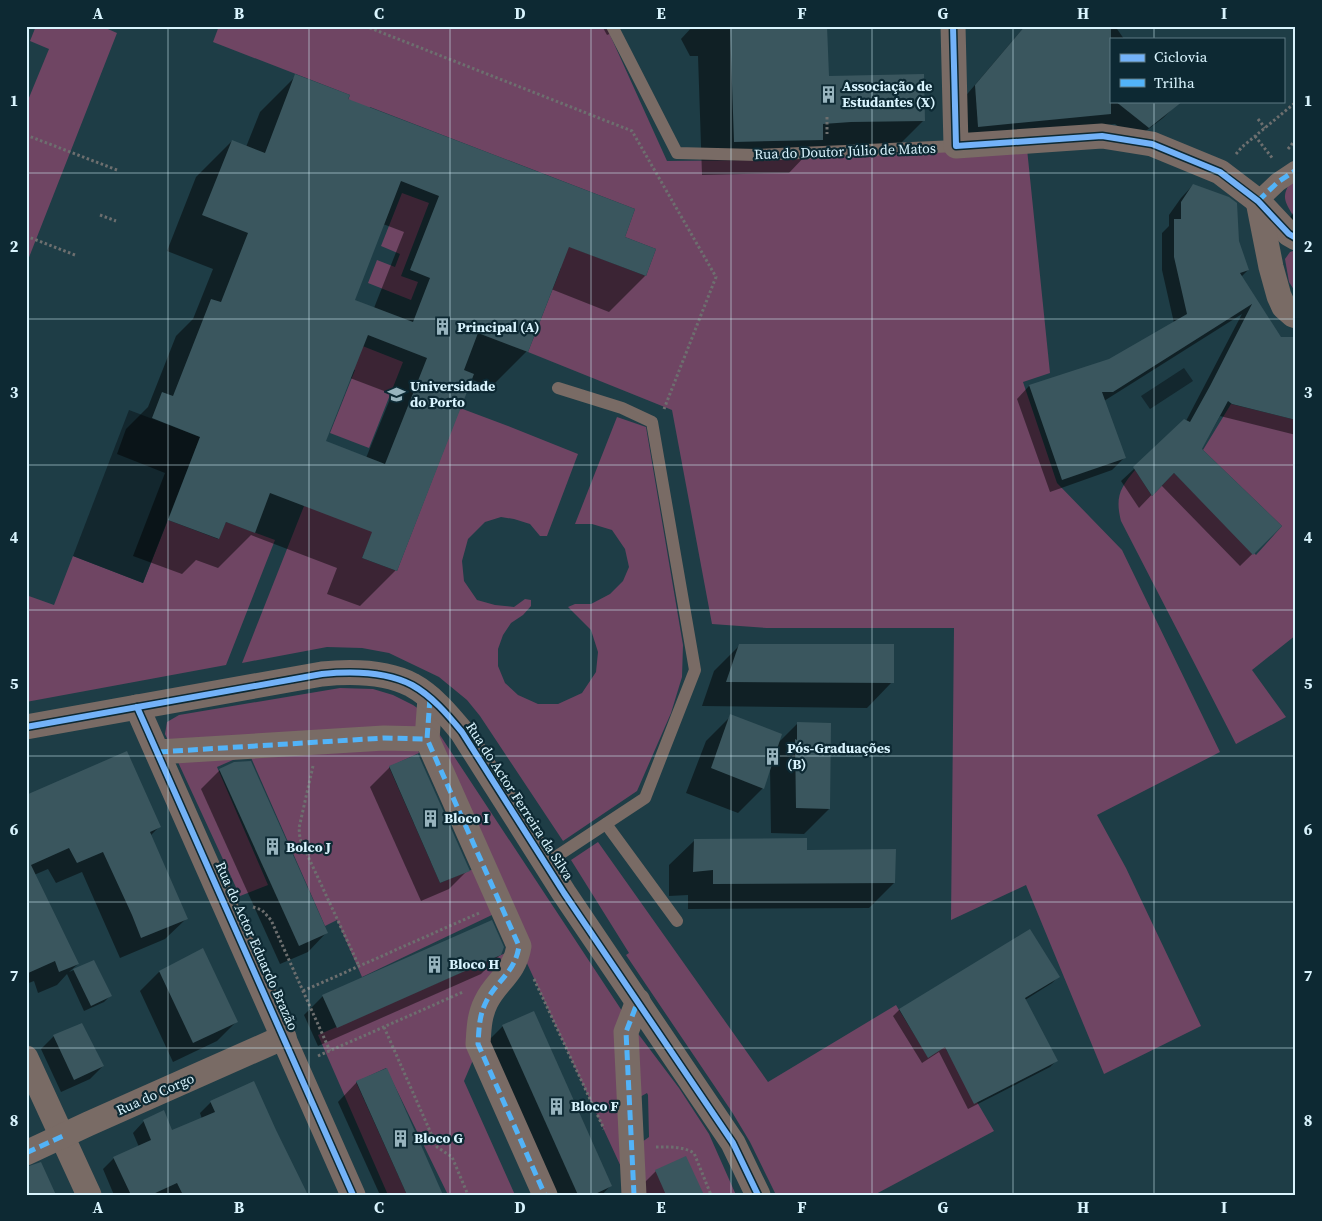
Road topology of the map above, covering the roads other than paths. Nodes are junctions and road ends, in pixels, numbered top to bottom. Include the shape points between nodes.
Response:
1 (612, 26) edge
2 (953, 26) edge
3 (956, 146) junction
4 (1296, 170) edge
5 (1258, 201) junction
6 (1296, 238) edge
7 (1296, 316) edge
8 (558, 388) dead end
9 (430, 698) junction
10 (137, 707) junction
11 (26, 727) edge
12 (427, 739) junction
13 (158, 752) junction
14 (606, 824) junction
15 (545, 864) junction
16 (677, 921) dead end
17 (638, 1001) junction
18 (284, 1037) junction
19 (26, 1058) edge
20 (63, 1136) junction
21 (26, 1153) edge
22 (89, 1195) edge
23 (353, 1195) edge
24 (545, 1195) edge
25 (634, 1195) edge
26 (758, 1195) edge

1 - 3 lane, Rua do Doutor Júlio de Matos via 677,153 757,155
2 - 3 street
3 - 5 street, Rua do Doutor Júlio de Matos via 1102,136 1152,144 1220,172
4 - 5 street
5 - 6 street, Rua do Doutor Júlio de Matos
5 - 7 street via 1279,296 1284,307
8 - 14 lane via 622,408 652,422 695,670 646,798
9 - 10 street, Rua do Actor Ferreira da Silva via 397,678 346,672
9 - 12 street
9 - 15 street, Rua do Actor Ferreira da Silva via 462,732
10 - 11 street, Rua do Actor Ferreira da Silva
10 - 13 street, Rua do Actor Eduardo Brazão
12 - 13 street via 319,741
12 - 24 street via 519,946 512,967 486,1001 480,1018 478,1044
13 - 18 street, Rua do Actor Eduardo Brazão
14 - 15 lane
14 - 16 lane
15 - 17 street, Rua do Actor Ferreira da Silva
17 - 25 street via 626,1032
17 - 26 street, Rua do Actor Ferreira da Silva via 733,1143
18 - 20 street, Rua do Corgo
18 - 23 street, Rua do Actor Eduardo Brazão
19 - 20 street
20 - 21 street, Rua do Corgo
20 - 22 street

